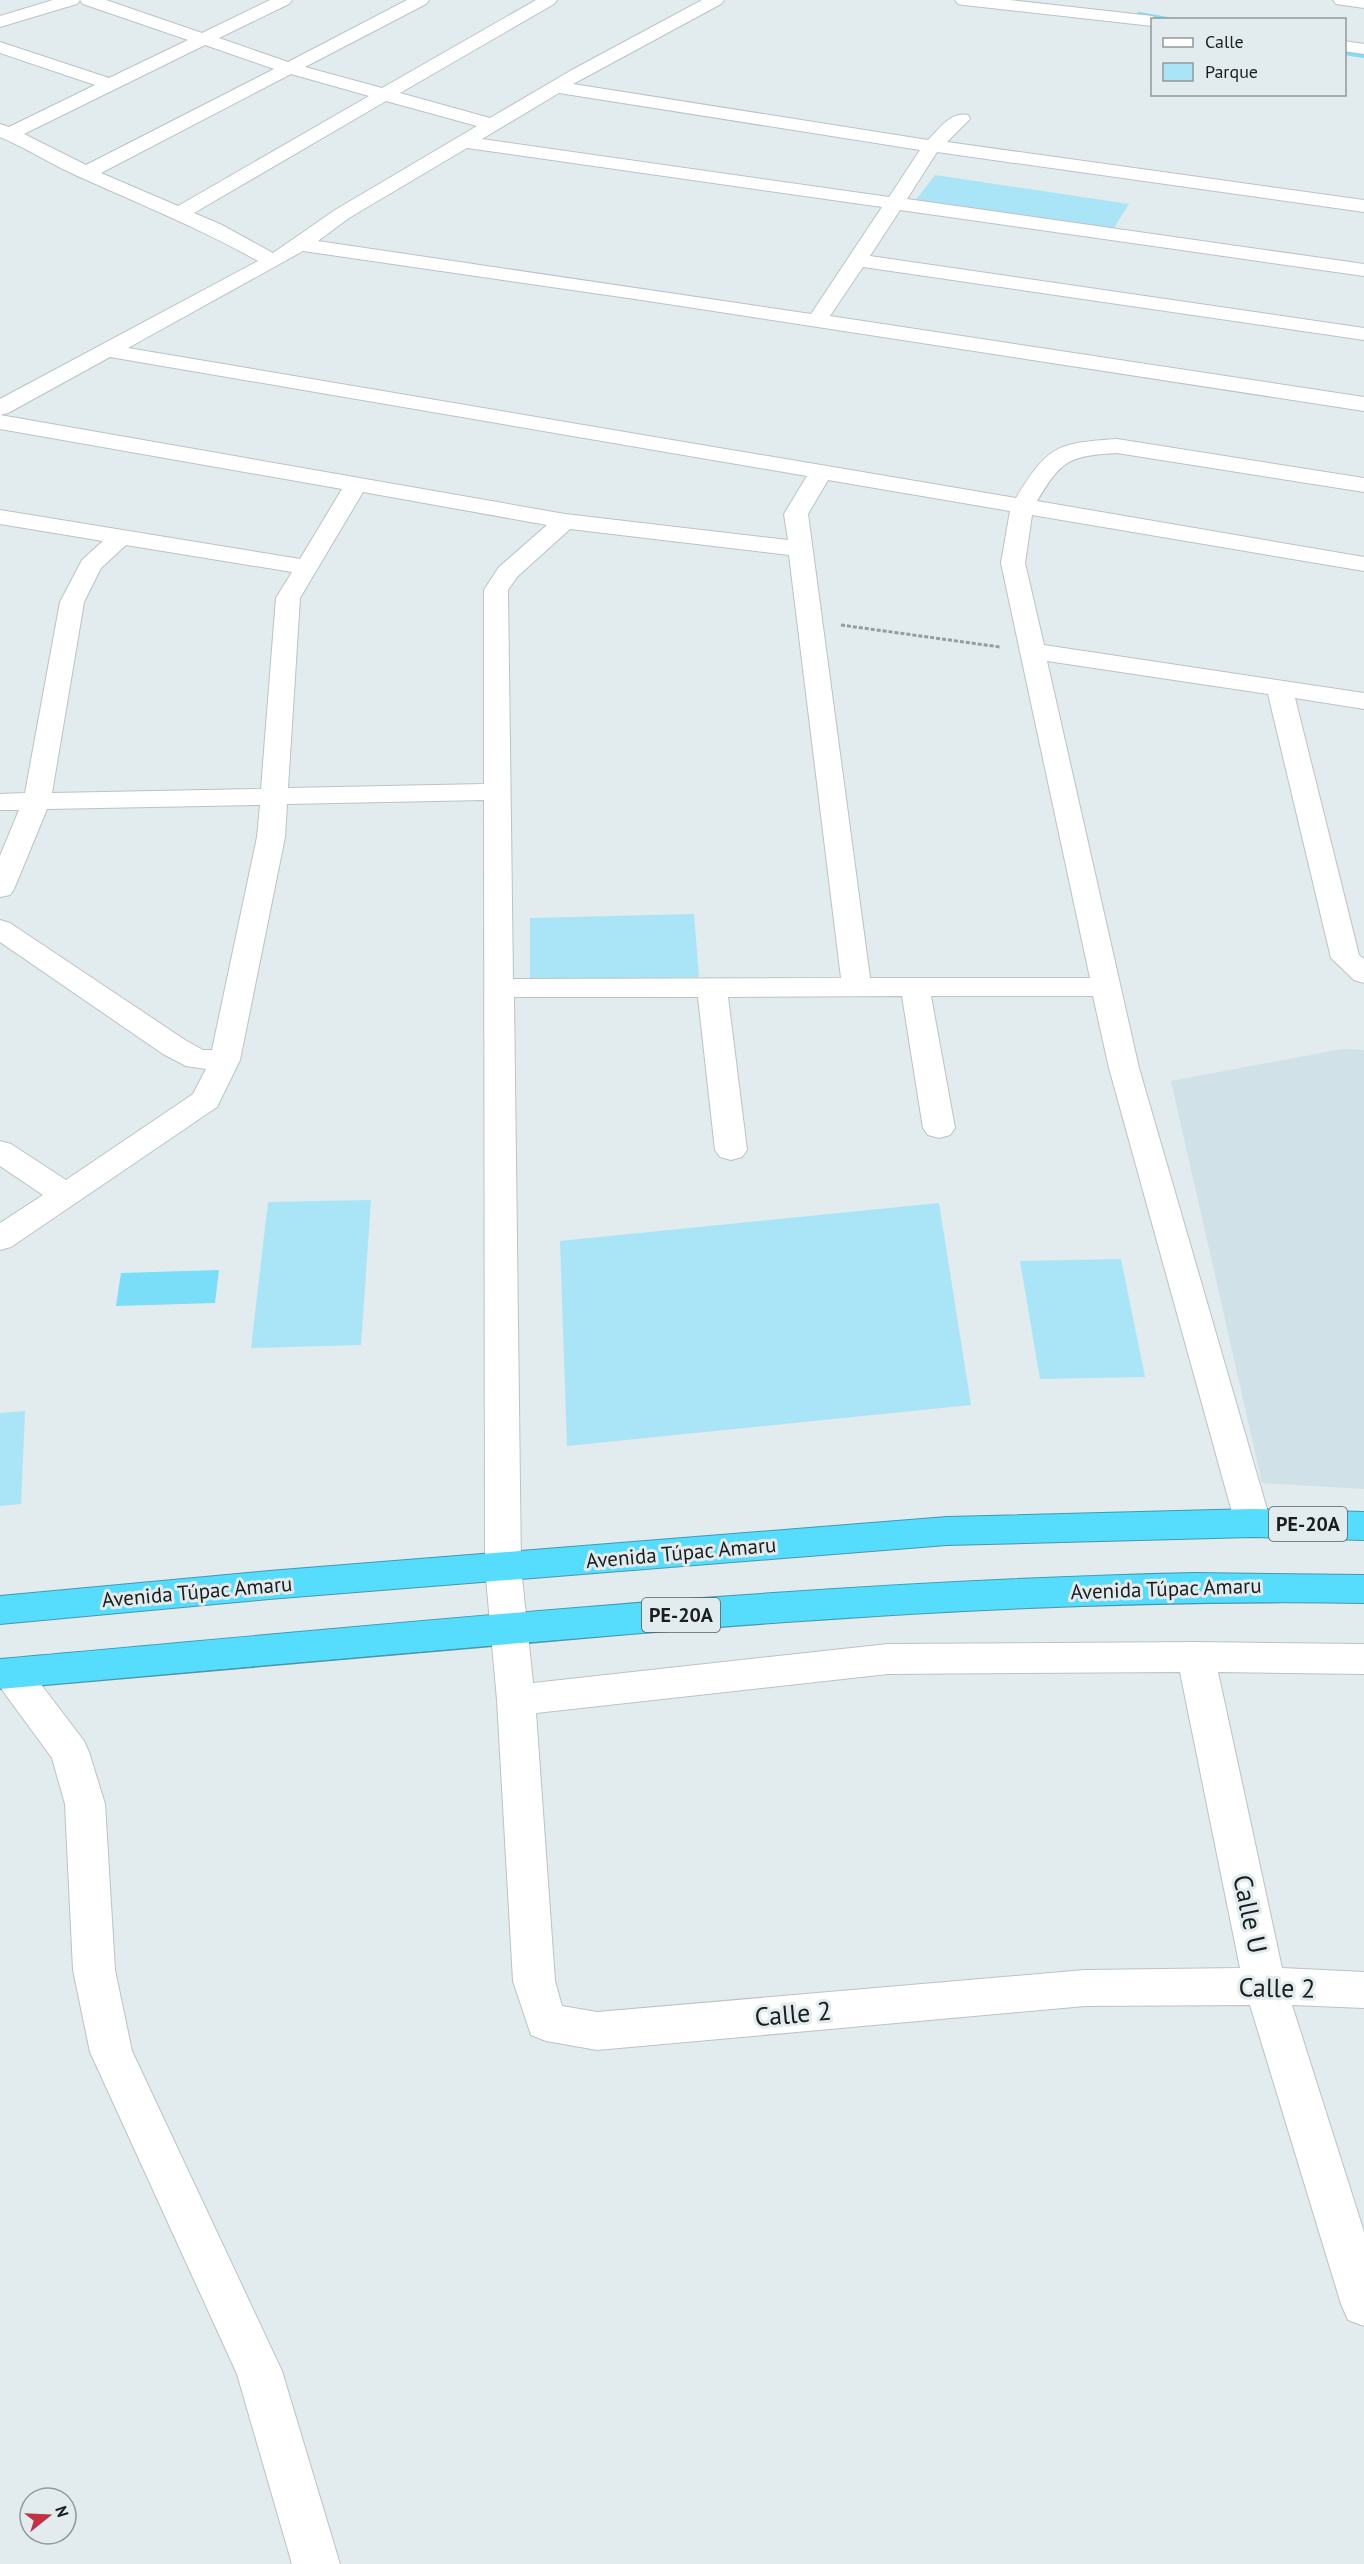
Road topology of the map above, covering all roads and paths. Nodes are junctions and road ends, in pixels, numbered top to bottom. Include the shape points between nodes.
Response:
1 (71, 0) edge
2 (89, 0) edge
3 (283, 0) edge
4 (420, 0) edge
5 (548, 0) edge
6 (715, 0) edge
7 (964, 0) edge
8 (1342, 0) edge
9 (1364, 3) edge
10 (1151, 21) edge
11 (0, 22) edge
12 (201, 38) junction
13 (1346, 46) edge
14 (0, 47) edge
15 (1364, 49) edge
16 (288, 68) junction
17 (109, 84) junction
18 (556, 87) junction
19 (382, 95) junction
20 (961, 119) dead end
21 (493, 125) junction
22 (5, 132) edge
23 (465, 142) junction
24 (932, 146) junction
25 (86, 173) junction
26 (896, 204) junction
27 (1364, 206) edge
28 (179, 213) junction
29 (300, 245) junction
30 (858, 260) junction
31 (273, 261) junction
32 (1364, 270) edge
33 (817, 321) junction
34 (1364, 334) edge
35 (105, 350) junction
36 (1364, 404) edge
37 (0, 408) edge
38 (0, 422) edge
39 (821, 471) junction
40 (357, 484) junction
41 (1364, 485) edge
42 (1022, 506) junction
43 (0, 517) edge
44 (565, 521) junction
45 (115, 543) dead end
46 (800, 549) junction
47 (1364, 564) edge
48 (307, 567) junction
49 (809, 620) junction
50 (1034, 651) junction
51 (1280, 690) junction
52 (1364, 701) edge
53 (497, 792) junction
54 (274, 797) junction
55 (37, 801) junction
56 (0, 802) edge
57 (0, 889) edge
58 (0, 928) edge
59 (1364, 974) edge
60 (857, 987) junction
61 (1107, 987) junction
62 (499, 988) junction
63 (712, 988) junction
64 (915, 988) junction
65 (225, 1060) junction
66 (939, 1128) dead end
67 (731, 1150) dead end
68 (0, 1151) edge
69 (66, 1195) junction
70 (0, 1239) edge
71 (1253, 1523) junction
72 (1364, 1526) edge
73 (503, 1567) junction
74 (1364, 1589) edge
75 (0, 1610) edge
76 (510, 1629) junction
77 (1196, 1657) junction
78 (1364, 1659) edge
79 (5, 1674) edge
80 (516, 1700) junction
81 (1265, 1986) junction
82 (1364, 1990) edge
83 (1364, 2304) edge
84 (316, 2564) edge

1 - 11 street
2 - 12 street
3 - 12 street
4 - 16 street
5 - 19 street
6 - 18 street
7 - 10 street
8 - 9 street
12 - 16 street
12 - 17 street
13 - 15 street
14 - 17 street
16 - 19 street
16 - 25 street
17 - 22 street
18 - 21 street
18 - 24 street
19 - 21 street
19 - 28 street
20 - 24 street
21 - 23 street
22 - 25 street
23 - 26 street
23 - 29 street via 342,214
24 - 26 street
24 - 27 street
25 - 28 street
26 - 30 street
26 - 32 street
28 - 31 street
29 - 31 street
29 - 33 street
30 - 33 street
30 - 34 street
31 - 35 street
33 - 36 street
35 - 37 street
35 - 39 street
38 - 40 street
39 - 42 street
39 - 46 street via 796,514
40 - 44 street
40 - 48 street
41 - 42 street via 1117,446 1083,448 1058,457 1045,469
42 - 47 street
42 - 50 street via 1013,563
43 - 48 street
44 - 46 street
44 - 53 street via 508,572 496,591
45 - 55 street via 91,565 72,602
46 - 49 street
48 - 54 street via 288,598
49 - 50 path
49 - 60 street
50 - 51 street
50 - 61 street
51 - 52 street
51 - 59 street via 1345,958
53 - 54 street
53 - 62 street
54 - 55 street
54 - 65 street via 271,837
55 - 56 street
55 - 57 street
58 - 65 street via 174,1047 197,1059
60 - 63 street
60 - 64 street
61 - 64 street
61 - 71 street via 1124,1068
62 - 63 street
62 - 73 street
63 - 67 street
64 - 66 street
65 - 69 street via 206,1100
68 - 69 street
69 - 70 street
71 - 72 highway, Avenida Túpac Amaru / PE-20A
71 - 73 highway, Avenida Túpac Amaru / PE-20A via 947,1531
73 - 75 highway, Avenida Túpac Amaru / PE-20A
73 - 76 street
74 - 76 highway, Avenida Túpac Amaru / PE-20A via 1273,1586 975,1595
76 - 79 highway, Avenida Túpac Amaru / PE-20A
76 - 80 street
77 - 78 street
77 - 80 street via 888,1659
77 - 81 street, Calle U
79 - 84 street via 70,1752 85,1804 94,1970 111,2052 260,2371
80 - 81 street, Calle 2 via 534,1982 546,2022 597,2031 1085,1988
81 - 82 street, Calle 2
81 - 83 street, Calle U

